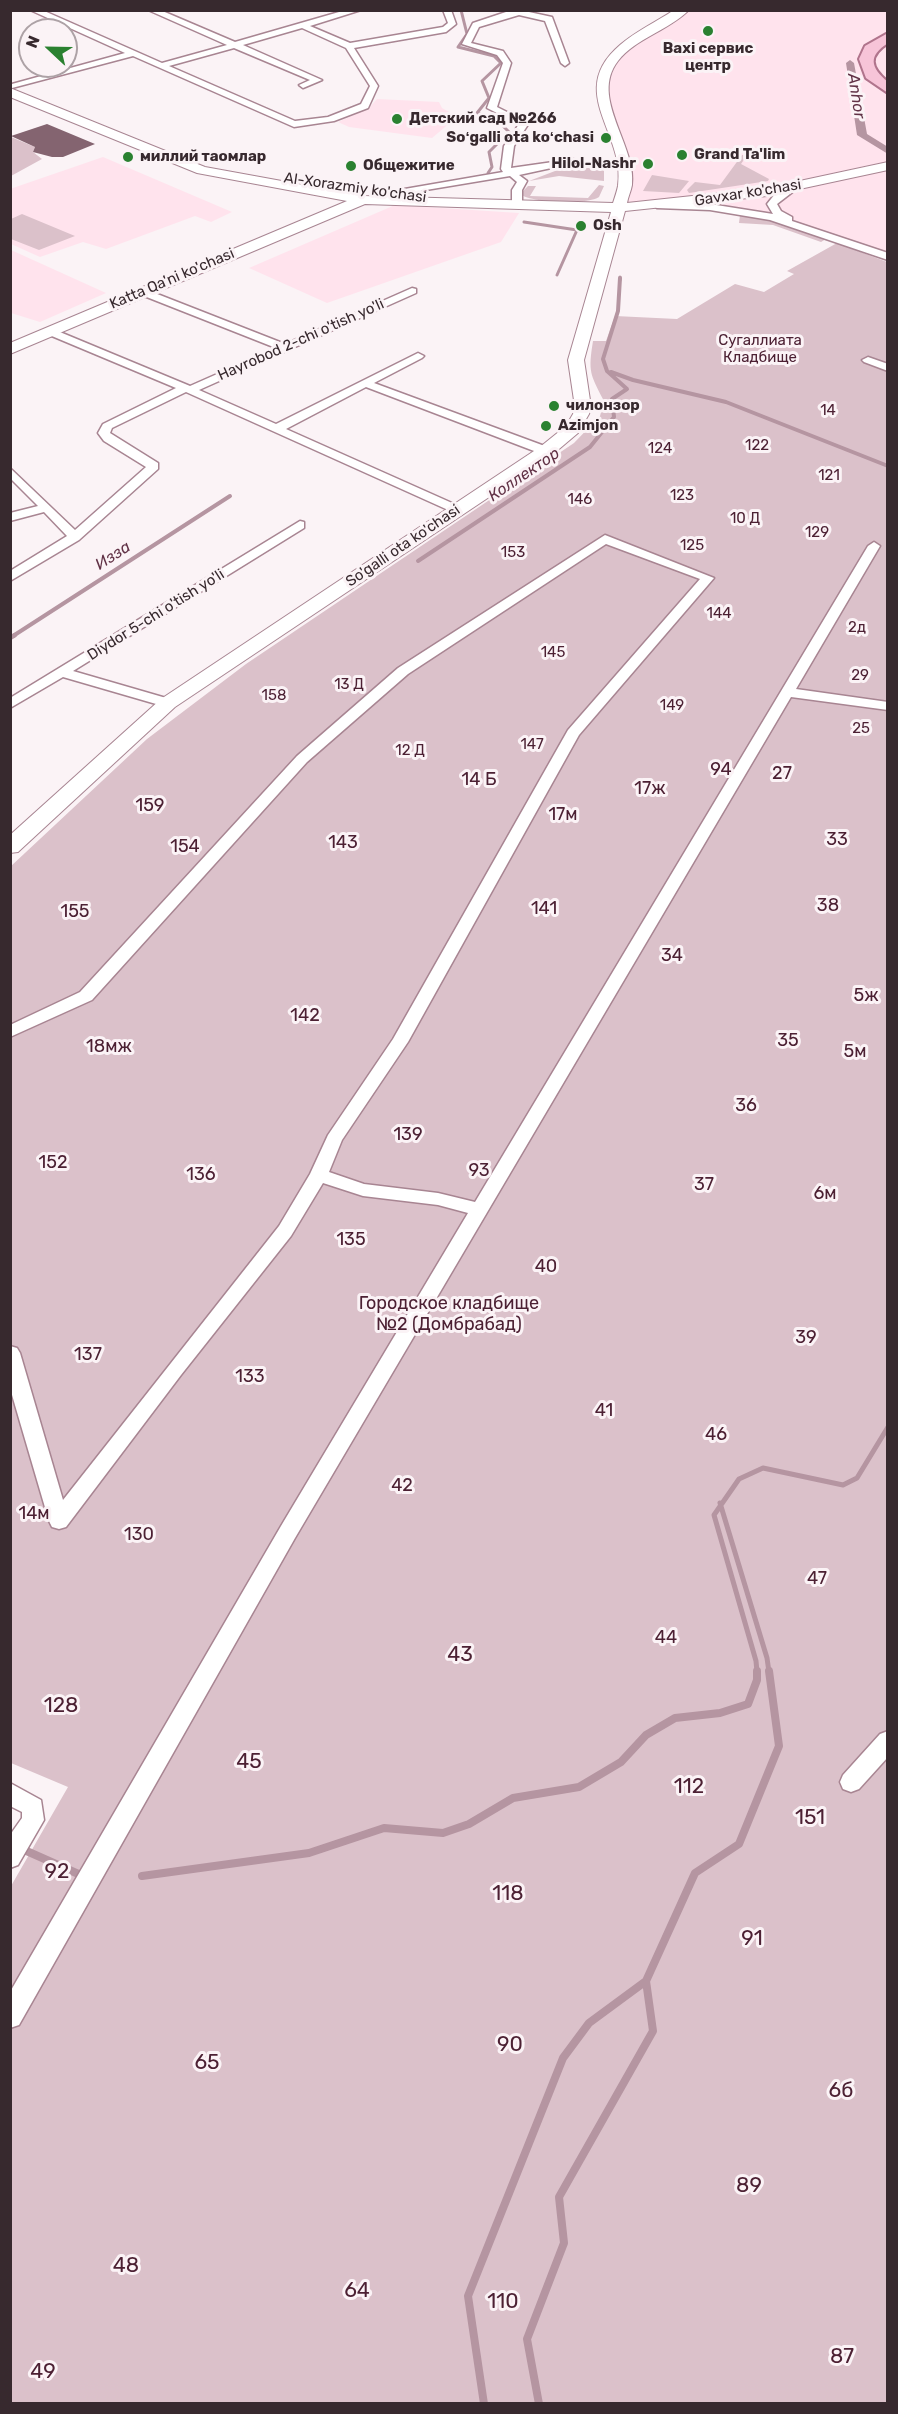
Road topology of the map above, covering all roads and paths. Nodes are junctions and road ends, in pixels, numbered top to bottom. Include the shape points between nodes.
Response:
1 (34, 10) edge
2 (152, 10) edge
3 (178, 10) edge
4 (318, 10) edge
5 (357, 10) edge
6 (447, 10) edge
7 (509, 10) edge
8 (670, 10) edge
9 (683, 10) edge
10 (526, 12) edge
11 (162, 15) junction
12 (334, 16) junction
13 (301, 26) junction
14 (888, 37) edge
15 (233, 45) junction
16 (349, 46) junction
17 (135, 53) junction
18 (565, 63) dead end
19 (164, 65) junction
20 (303, 85) dead end
21 (12, 88) edge
22 (888, 89) edge
23 (888, 161) edge
24 (574, 162) dead end
25 (888, 166) edge
26 (509, 172) junction
27 (625, 185) junction
28 (794, 187) junction
29 (360, 197) junction
30 (674, 199) junction
31 (517, 202) junction
32 (657, 205) junction
33 (612, 209) junction
34 (793, 222) junction
35 (888, 257) edge
36 (412, 291) dead end
37 (143, 292) junction
38 (51, 332) junction
39 (286, 348) junction
40 (10, 349) edge
41 (418, 356) dead end
42 (868, 360) dead end
43 (888, 368) edge
44 (367, 384) junction
45 (188, 389) junction
46 (276, 429) junction
47 (542, 449) junction
48 (10, 471) edge
49 (45, 508) junction
50 (453, 508) junction
51 (10, 517) edge
52 (300, 525) dead end
53 (75, 537) junction
54 (874, 546) dead end
55 (10, 577) edge
56 (64, 673) junction
57 (788, 692) junction
58 (163, 701) junction
59 (10, 704) edge
60 (888, 706) edge
61 (10, 836) edge
62 (10, 847) edge
63 (10, 1032) edge
64 (319, 1175) junction
65 (480, 1210) junction
66 (10, 1353) edge
67 (888, 1741) edge
68 (851, 1782) dead end
69 (10, 1793) edge
70 (10, 1857) edge
71 (10, 2016) edge

1 - 17 street
2 - 11 street
3 - 11 street
4 - 12 street
5 - 12 street
6 - 16 street via 450,27
7 - 10 street
8 - 33 main road, So'galli ota ko'chasi via 612,48 592,77 595,106 613,166
9 - 27 main road, So'galli ota ko'chasi via 623,50 605,73 602,94 622,156
10 - 18 street via 549,19
10 - 26 street via 476,24 466,44 500,53 507,63 492,108 525,123 509,146
11 - 15 street
12 - 13 street
13 - 15 street
13 - 16 street
14 - 22 main road via 870,49 866,59 871,75
15 - 19 street
15 - 20 street via 318,80
16 - 19 street via 374,86 368,103 357,110 304,125
17 - 19 street
17 - 21 street
21 - 29 main road, Al-Xorazmiy ko'chasi via 27,89 216,165
21 - 29 main road, Al-Xorazmiy ko'chasi via 202,170
23 - 30 main road, Gavxar ko'chasi
24 - 26 street
25 - 28 main road, Gavxar ko'chasi
26 - 29 street
26 - 31 street via 522,181
27 - 30 main road via 638,196
27 - 33 main road, So'galli ota ko'chasi
28 - 32 main road, Gavxar ko'chasi
28 - 34 street via 772,204 777,213
29 - 31 main road, Al-Xorazmiy ko'chasi
29 - 33 main road, Al-Xorazmiy ko'chasi via 565,207 590,213
29 - 37 main road, Katta Qa'ni ko'chasi
30 - 33 main road, Gavxar ko'chasi
31 - 33 main road, Al-Xorazmiy ko'chasi
32 - 33 main road, Gavxar ko'chasi
32 - 34 street via 720,208
33 - 47 main road, So'galli ota ko'chasi via 564,360 571,413
33 - 47 main road, So'galli ota ko'chasi via 576,360 581,414 572,429
34 - 35 street
36 - 39 street, Hayrobod 2-chi o'tish yo'li
37 - 38 main road, Katta Qa'ni ko'chasi
37 - 39 street
38 - 40 main road, Katta Qa'ni ko'chasi
38 - 45 street, Hayrobod 2-chi o'tish yo'li
39 - 45 street, Hayrobod 2-chi o'tish yo'li
41 - 44 street via 369,379
42 - 43 street
44 - 46 street
44 - 47 street
45 - 46 street, Hayrobod 2-chi o'tish yo'li
45 - 53 street via 107,426 104,433 108,439 154,466
46 - 50 street, Hayrobod 2-chi o'tish yo'li
47 - 50 main road, So'galli ota ko'chasi
48 - 49 street
49 - 51 street
49 - 53 street
50 - 58 main road, So'galli ota ko'chasi
52 - 56 street, Diydor 5-chi o'tish yo'li
53 - 55 street
54 - 57 street
56 - 58 street
56 - 59 street, Diydor 5-chi o'tish yo'li
57 - 60 street
57 - 65 street
58 - 61 main road, So'galli ota ko'chasi
58 - 62 main road, So'galli ota ko'chasi
63 - 64 street via 86,996 302,759 403,671 605,539 708,578 573,733 400,1042 334,1139
64 - 65 street via 363,1190 438,1199
64 - 66 street via 285,1231 59,1521
65 - 71 street via 282,1542
67 - 68 street
69 - 70 street via 33,1807 33,1820

